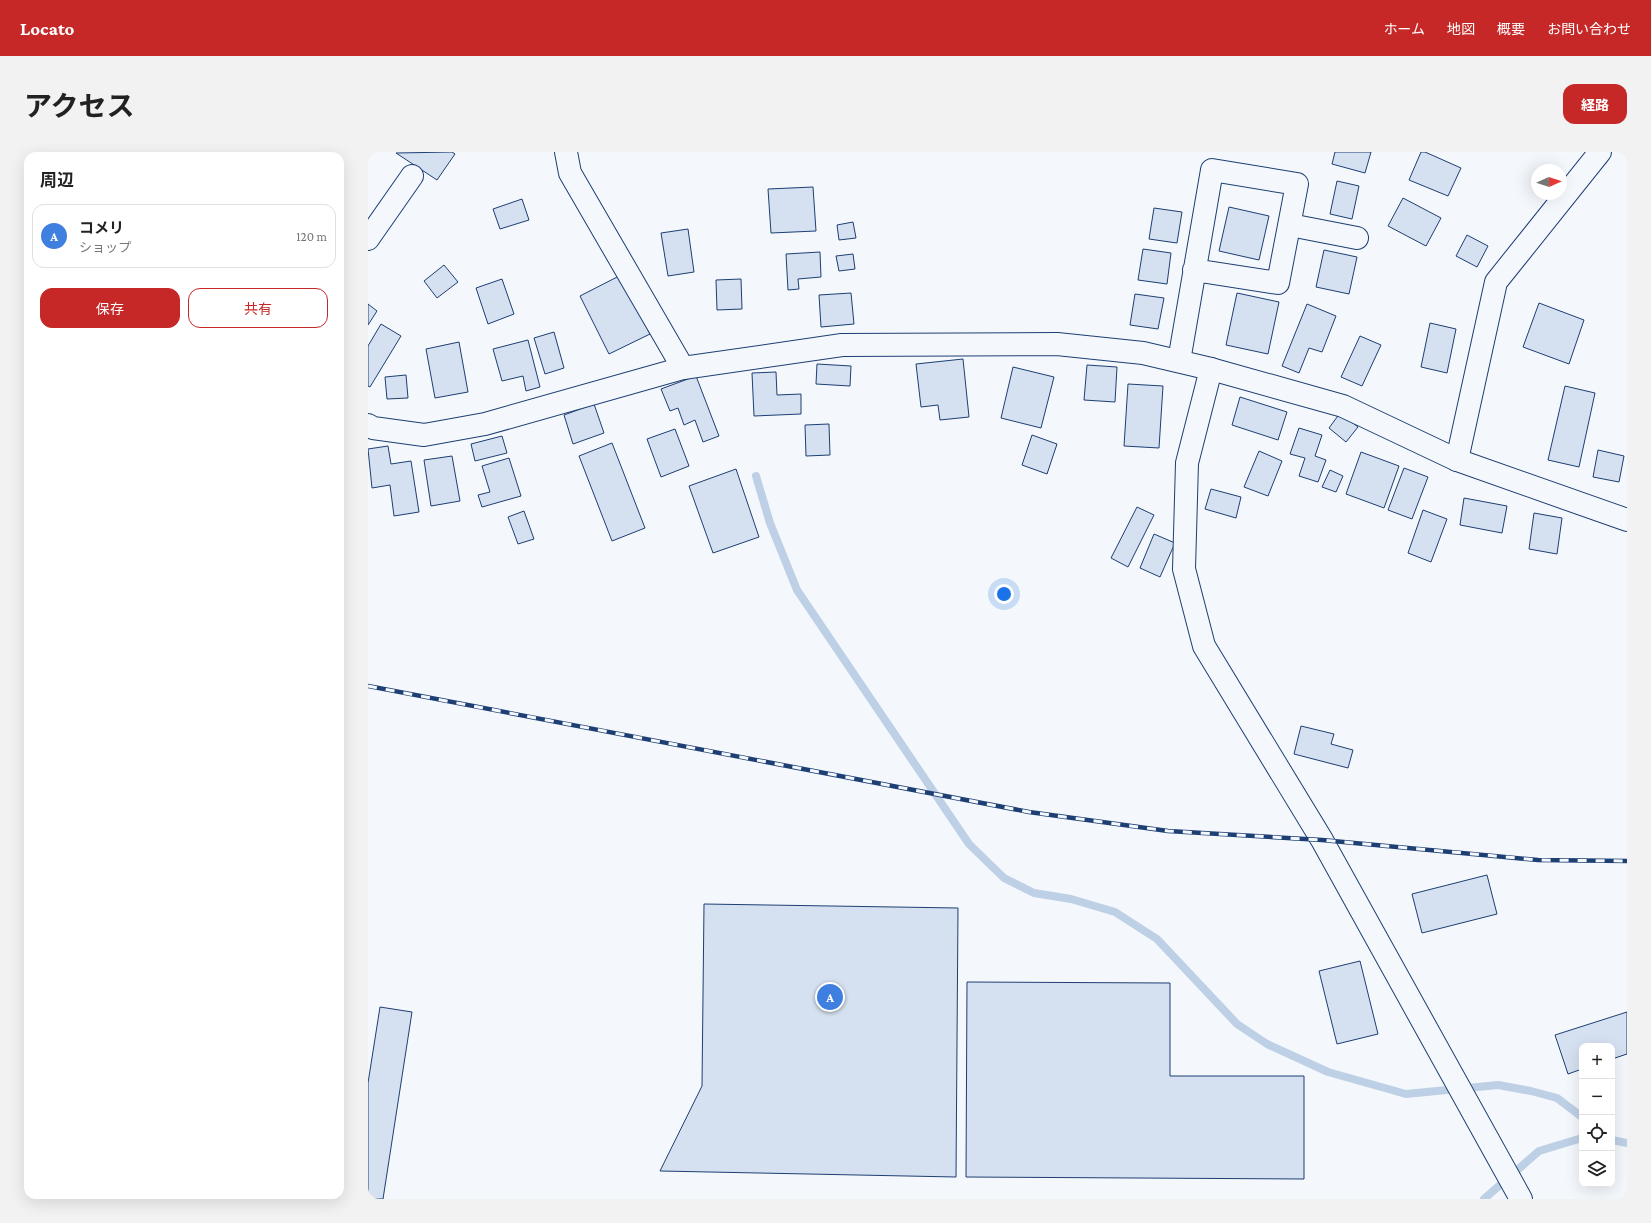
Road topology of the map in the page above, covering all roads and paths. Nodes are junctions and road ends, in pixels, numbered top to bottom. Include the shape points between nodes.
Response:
1 (566, 152) edge
2 (1600, 152) edge
3 (412, 176) dead end
4 (1290, 225) junction
5 (1357, 238) dead end
6 (368, 239) edge
7 (1194, 270) junction
8 (1179, 361) junction
9 (683, 368) junction
10 (1211, 369) junction
11 (368, 425) edge
12 (1457, 460) junction
13 (1627, 520) edge
14 (1521, 1199) edge

1 - 9 street via 570,172
2 - 12 street via 1496,282
3 - 6 street
4 - 5 street
4 - 7 street via 1278,283
4 - 7 street via 1297,184 1212,170
7 - 8 street
8 - 9 street via 1143,353 1057,344 842,345
8 - 10 street
9 - 11 street via 485,424 424,435 373,428
10 - 12 street via 1343,406
10 - 14 street via 1187,464 1184,569 1204,646 1322,840
12 - 13 street

